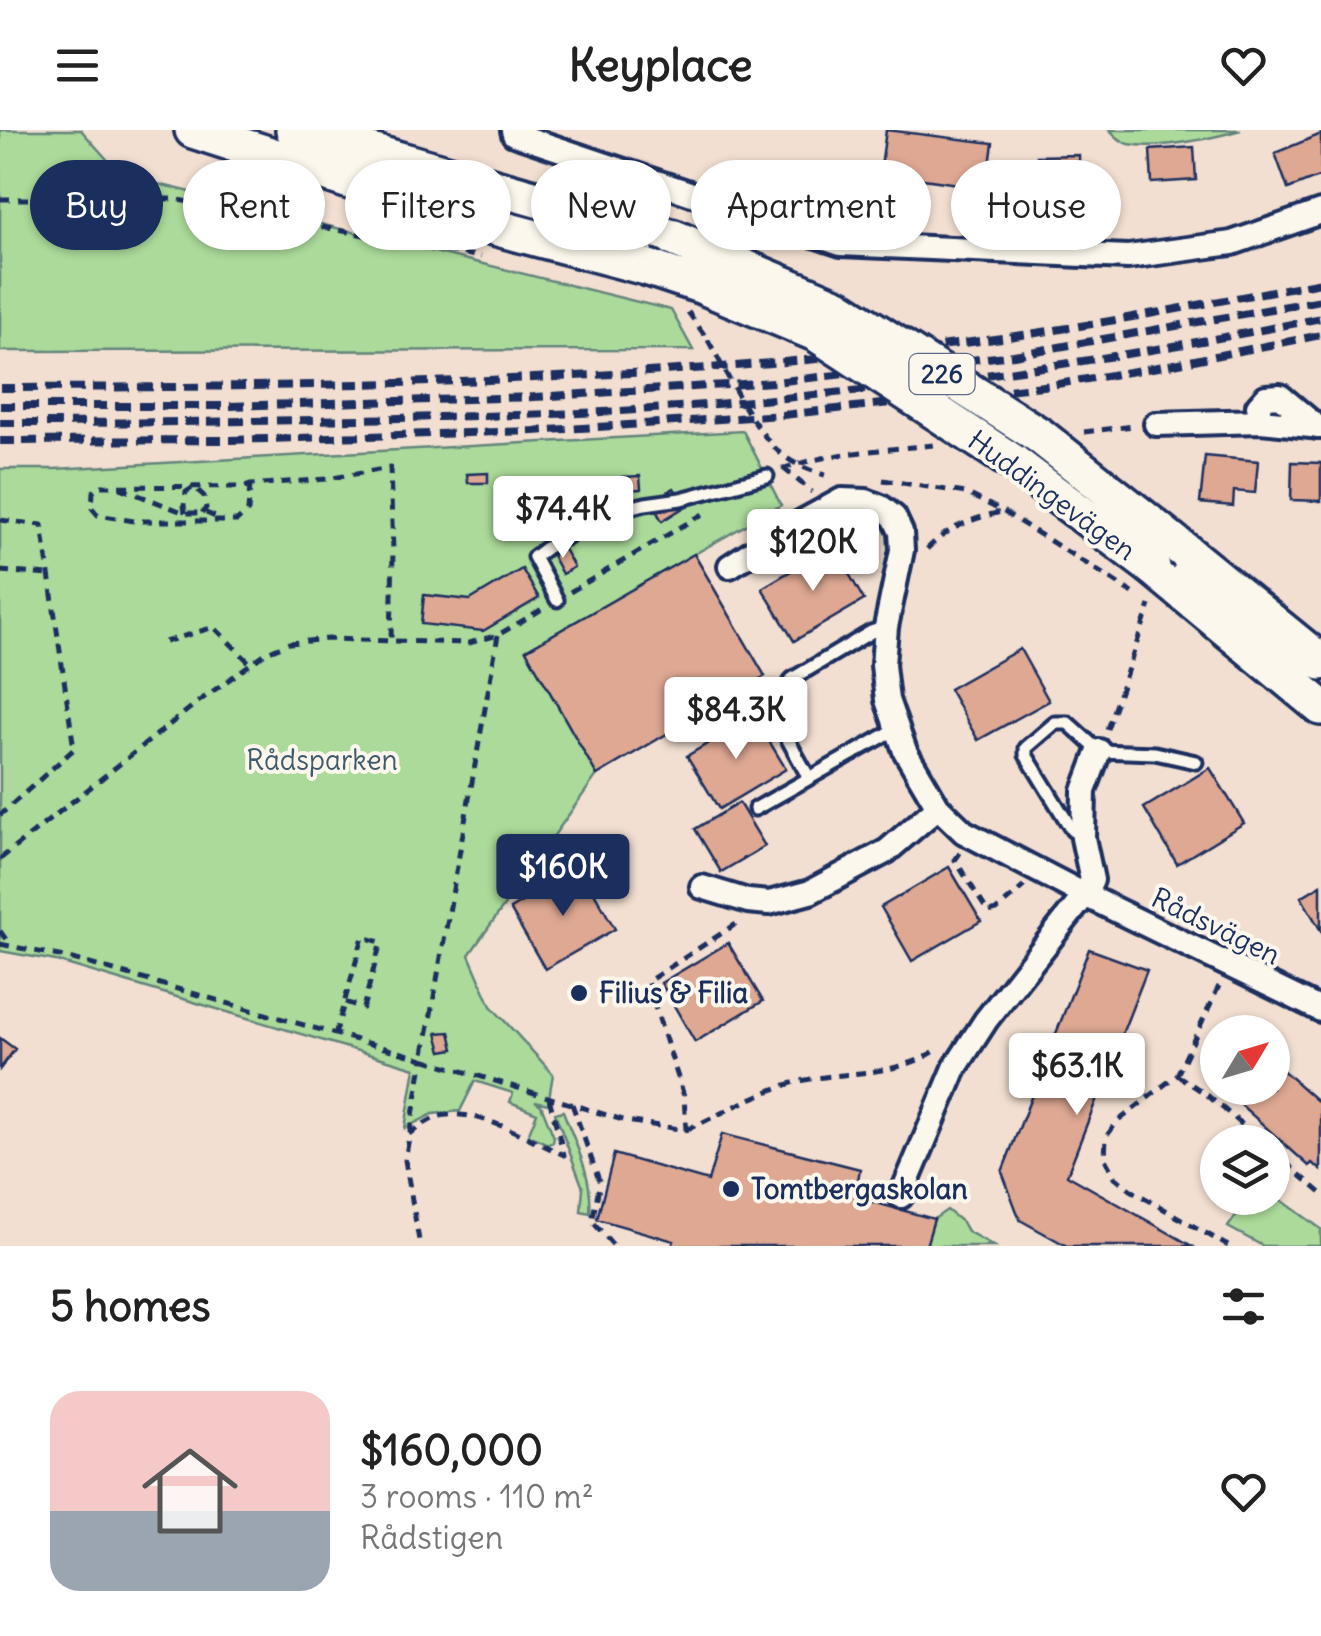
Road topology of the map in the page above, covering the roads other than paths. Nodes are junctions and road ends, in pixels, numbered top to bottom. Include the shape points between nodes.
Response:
1 (193, 130) edge
2 (294, 130) edge
3 (514, 132) edge
4 (1321, 212) edge
5 (1156, 424) dead end
6 (1319, 427) edge
7 (767, 476) dead end
8 (730, 566) dead end
9 (557, 600) dead end
10 (886, 627) junction
11 (1321, 662) edge
12 (1321, 707) edge
13 (896, 728) junction
14 (1099, 751) junction
15 (1196, 762) dead end
16 (809, 778) junction
17 (938, 807) junction
18 (755, 810) dead end
19 (1082, 838) junction
20 (702, 886) dead end
21 (1085, 895) junction
22 (1321, 1010) edge
23 (901, 1196) dead end

1 - 12 main road, Huddingevägen / 226, bridge via 479,223 646,267 816,333 1014,463 1143,581
2 - 11 main road, Huddingevägen / 226, bridge via 674,238 838,308 1040,436
3 - 4 street via 841,244 1128,257 1232,243
5 - 6 street via 1261,421 1258,406 1280,396
7 - 9 lane via 616,512 546,548 534,557
8 - 10 street, Rådsvägen via 842,500 882,506 901,532 902,550
10 - 13 street, Rådsvägen via 884,683
10 - 16 lane via 792,680 774,714
13 - 16 lane
13 - 17 street, Rådsvägen
14 - 15 lane
14 - 19 street via 1084,791
14 - 19 lane via 1068,723 1055,724 1026,748
16 - 18 lane
17 - 20 street via 887,851 810,892 769,903
17 - 21 street, Rådsvägen via 964,832
19 - 21 street via 1092,880
21 - 22 street, Rådsvägen
21 - 23 street via 955,1068

